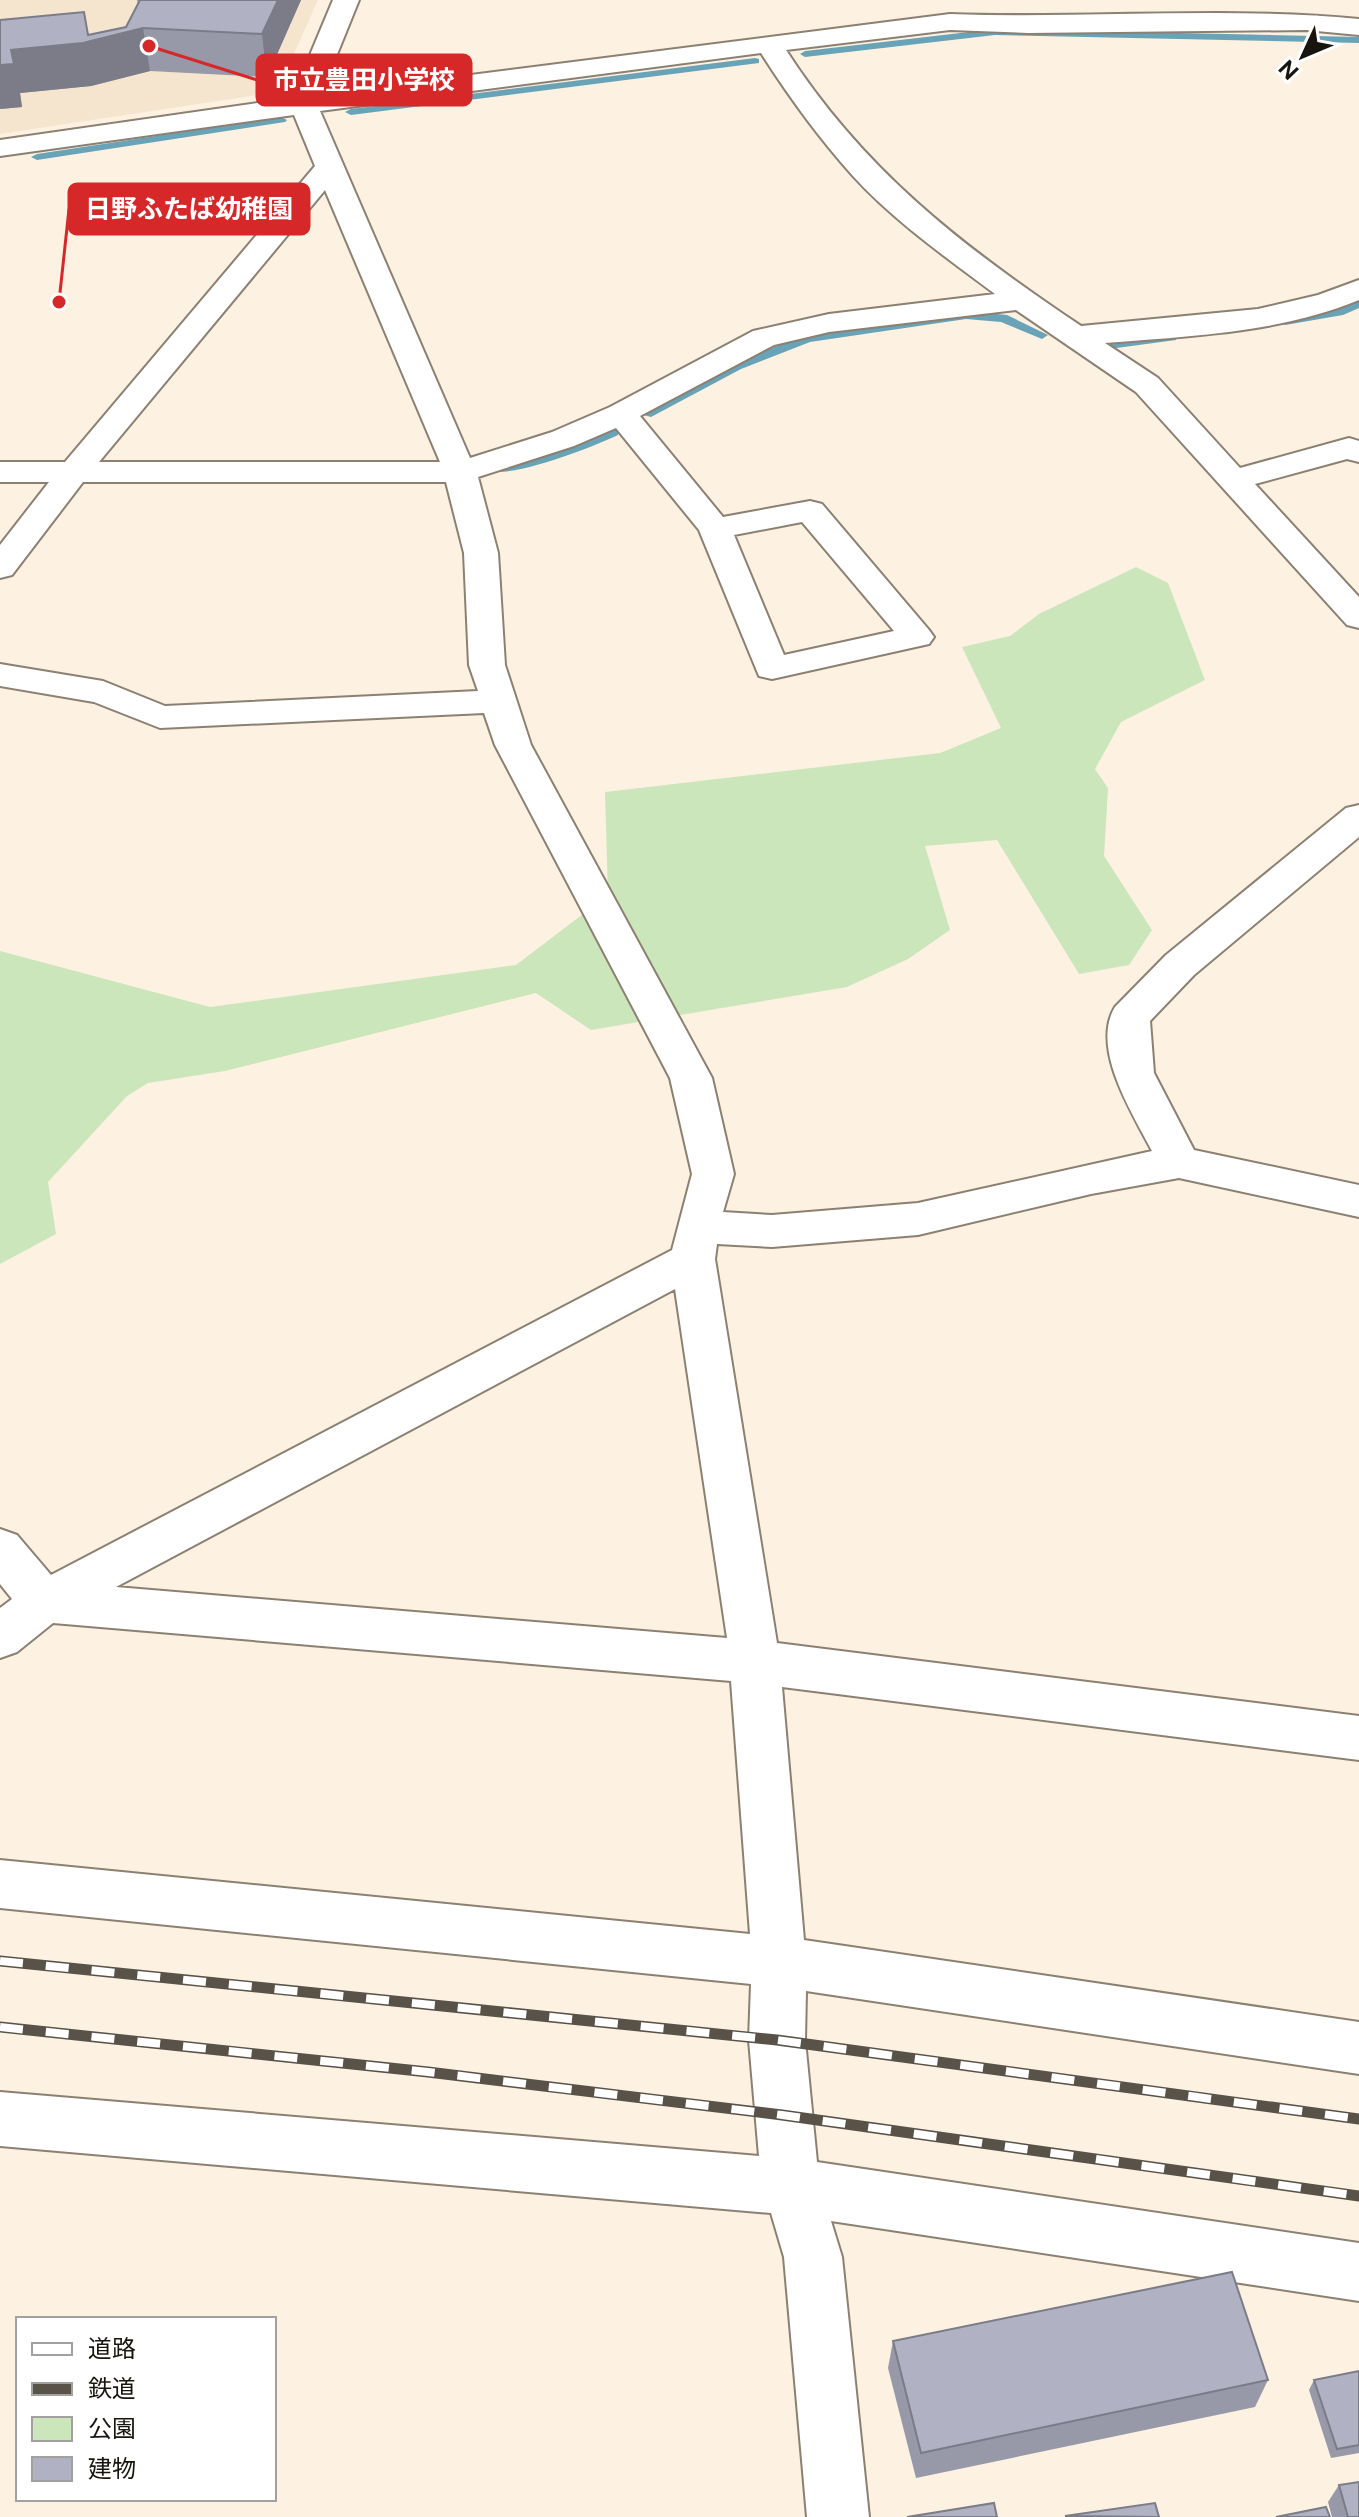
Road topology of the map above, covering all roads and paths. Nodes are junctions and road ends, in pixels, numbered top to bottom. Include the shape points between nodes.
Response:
1 (346, 0) edge
2 (1028, 12) edge
3 (1359, 27) edge
4 (769, 44) junction
5 (303, 104) junction
6 (35, 142) junction
7 (0, 148) edge
8 (330, 166) junction
9 (0, 170) edge
10 (1359, 289) edge
11 (1022, 300) junction
12 (1075, 336) junction
13 (621, 414) junction
14 (1359, 452) edge
15 (0, 472) edge
16 (460, 472) junction
17 (72, 474) junction
18 (1233, 480) junction
19 (715, 529) junction
20 (0, 568) edge
21 (1359, 618) edge
22 (0, 675) edge
23 (497, 701) junction
24 (1359, 817) edge
25 (1179, 1162) junction
26 (1359, 1201) edge
27 (695, 1243) junction
28 (0, 1549) edge
29 (44, 1602) junction
30 (0, 1637) edge
31 (755, 1662) junction
32 (1359, 1738) edge
33 (0, 1884) edge
34 (779, 1962) junction
35 (1359, 2048) edge
36 (0, 2119) edge
37 (792, 2187) junction
38 (1359, 2272) edge
39 (838, 2517) edge

1 - 5 street
2 - 3 street
2 - 4 street
4 - 5 street
4 - 11 street via 804,99 865,172
5 - 6 street
5 - 8 street
6 - 7 street
6 - 9 street
8 - 16 street
8 - 17 street
10 - 12 street via 1288,313
11 - 12 street
11 - 13 street via 829,323 764,338
12 - 18 street via 1147,385
13 - 16 street
13 - 19 street
14 - 18 street via 1349,448
15 - 17 street
16 - 17 street
16 - 23 street via 481,553 487,665
17 - 20 street
18 - 21 street
19 - 19 street via 772,668 917,637 810,511
22 - 23 street via 103,692 160,717
23 - 27 street via 513,745 691,1078 713,1174
24 - 25 street via 1180,965 1129,1017 1133,1073
25 - 26 street
25 - 27 street via 918,1219
27 - 29 street
27 - 31 street
28 - 29 street
29 - 30 street
29 - 31 street
31 - 32 street
31 - 34 street
33 - 34 street
34 - 35 street
34 - 37 street via 777,2040
36 - 37 street
37 - 38 street
37 - 39 street via 813,2257

